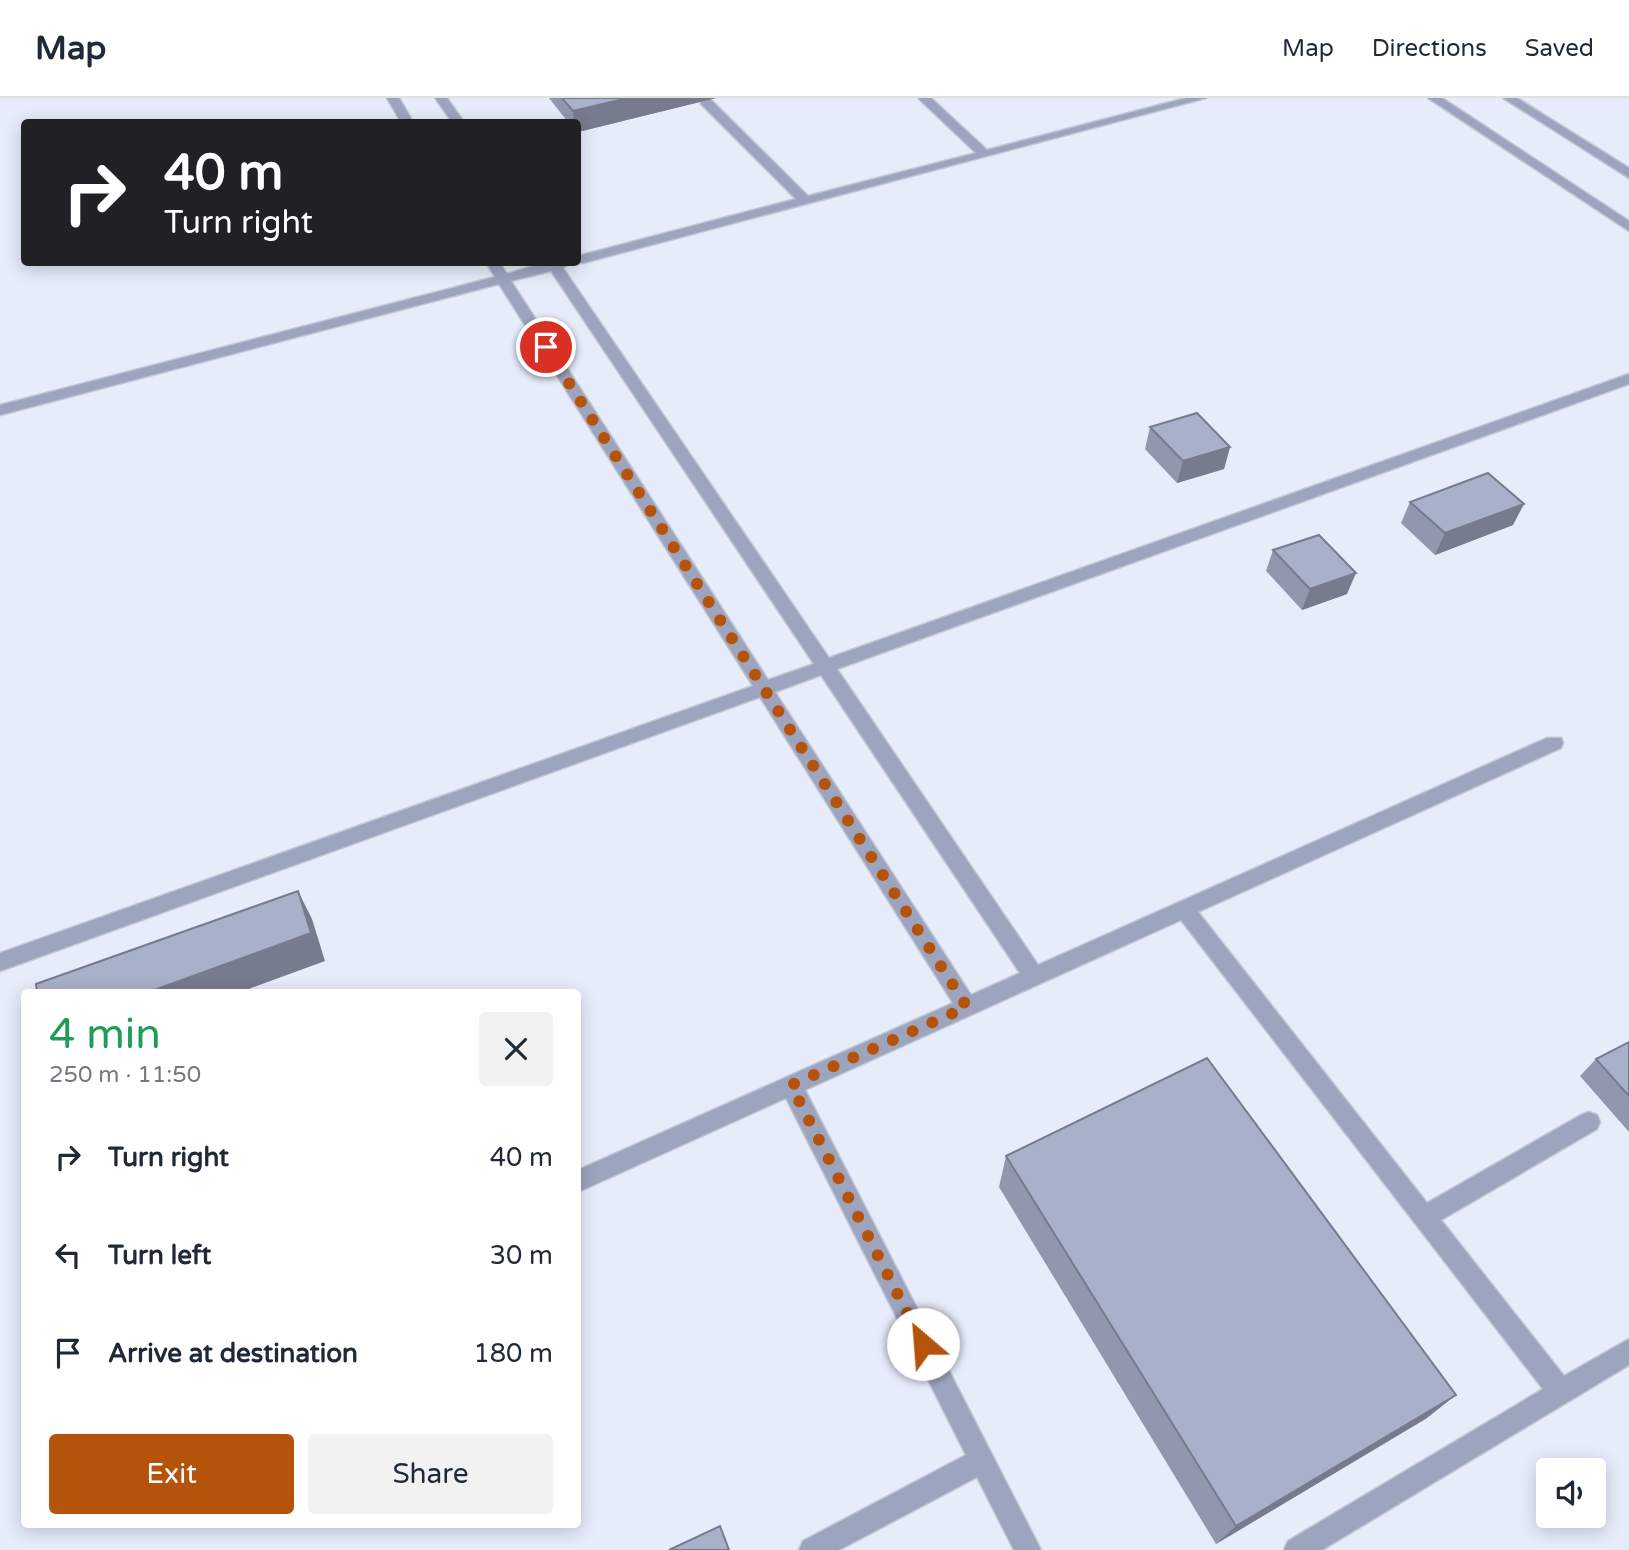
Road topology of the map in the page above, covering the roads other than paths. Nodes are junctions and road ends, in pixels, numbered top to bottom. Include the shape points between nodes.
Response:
1 (393, 98) edge
2 (441, 98) edge
3 (924, 98) edge
4 (1200, 98) edge
5 (1434, 98) edge
6 (1509, 98) edge
7 (705, 101) dead end
8 (405, 119) edge
9 (456, 119) edge
10 (985, 154) junction
11 (1629, 174) edge
12 (805, 201) junction
13 (1629, 227) edge
14 (581, 259) edge
15 (494, 266) edge
16 (551, 266) edge
17 (559, 266) edge
18 (502, 279) junction
19 (1629, 379) edge
20 (0, 410) edge
21 (825, 666) junction
22 (764, 689) junction
23 (1554, 743) dead end
24 (1184, 909) junction
25 (0, 962) edge
26 (1034, 976) junction
27 (967, 1007) junction
28 (791, 1085) junction
29 (1589, 1122) dead end
30 (581, 1180) edge
31 (1424, 1217) junction
32 (1629, 1351) edge
33 (1561, 1392) junction
34 (982, 1461) junction
35 (812, 1550) edge
36 (1028, 1550) edge
37 (1297, 1550) edge

1 - 8 lane
2 - 9 lane
3 - 10 lane
4 - 10 lane
5 - 13 lane
6 - 11 lane
7 - 12 lane
10 - 12 lane
12 - 14 lane
15 - 18 lane
16 - 18 lane
17 - 21 lane
18 - 20 lane
18 - 22 lane
19 - 21 lane
21 - 22 lane
21 - 26 lane
22 - 25 lane
22 - 27 lane
23 - 24 lane
24 - 26 lane
24 - 31 lane
26 - 27 lane
27 - 28 lane
28 - 30 lane
28 - 34 lane
29 - 31 lane
31 - 33 lane
32 - 33 lane
33 - 37 lane
34 - 35 lane
34 - 36 lane

